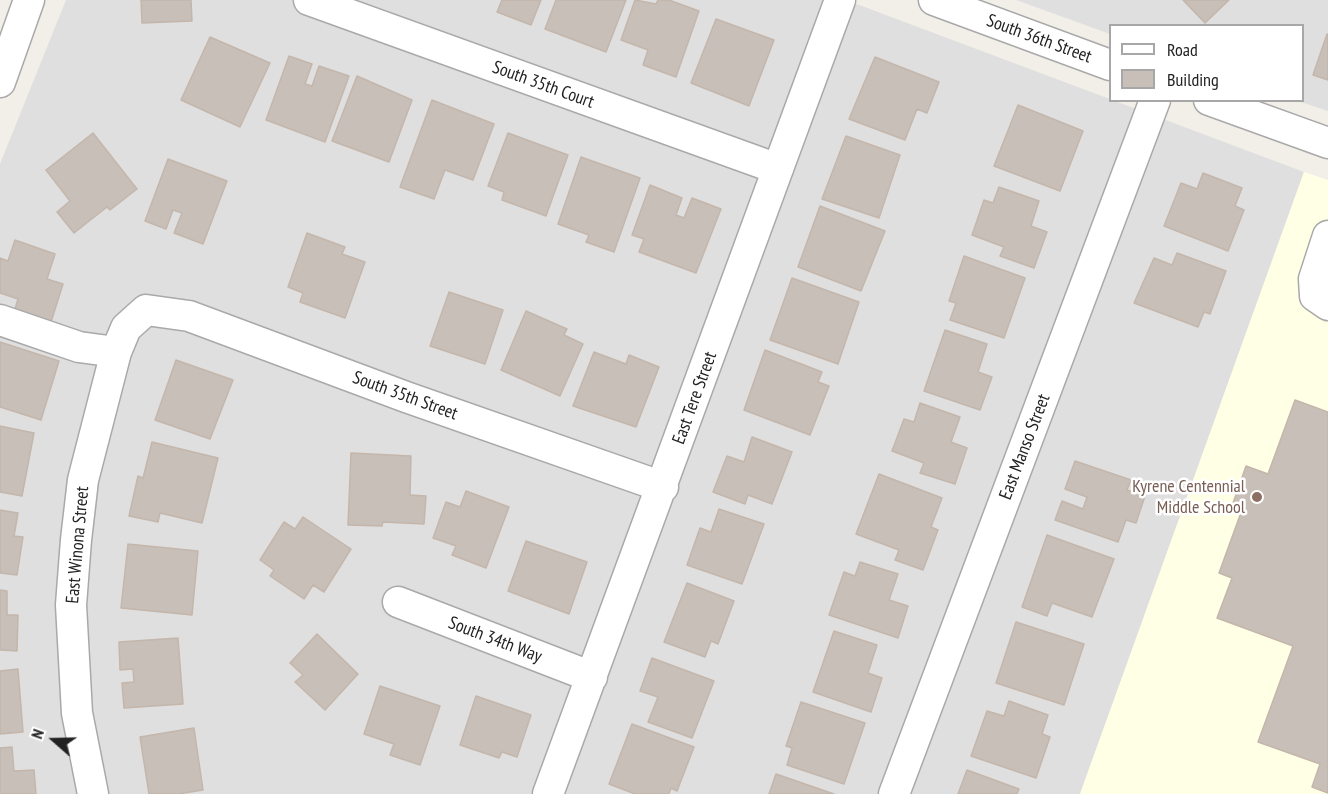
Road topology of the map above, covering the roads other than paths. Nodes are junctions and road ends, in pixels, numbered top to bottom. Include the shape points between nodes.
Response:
1 (29, 0) edge
2 (309, 0) edge
3 (840, 0) edge
4 (934, 0) edge
5 (964, 5) edge
6 (1109, 65) edge
7 (0, 82) edge
8 (1154, 102) edge
9 (1215, 102) edge
10 (1328, 143) edge
11 (778, 169) junction
12 (1328, 236) edge
13 (1328, 305) edge
14 (146, 310) joint
15 (0, 320) edge
16 (116, 352) junction
17 (663, 487) junction
18 (398, 602) dead end
19 (592, 677) junction
20 (93, 794) edge
21 (548, 794) edge
22 (894, 794) edge

1 - 7 street
2 - 11 street, South 35th Court
3 - 11 street, East Tere Street
4 - 5 street, South 36th Street
5 - 6 street, South 36th Street
8 - 22 street, East Manso Street
9 - 10 street
11 - 17 street, East Tere Street
12 - 13 street via 1314,279 1315,296
14 - 16 street, East Winona Street via 126,328
14 - 17 street, South 35th Street via 189,316
15 - 16 street via 79,347
16 - 20 street, East Winona Street via 83,480 71,605 77,712
17 - 19 street, East Tere Street
18 - 19 street, South 34th Way
19 - 21 street, East Tere Street

